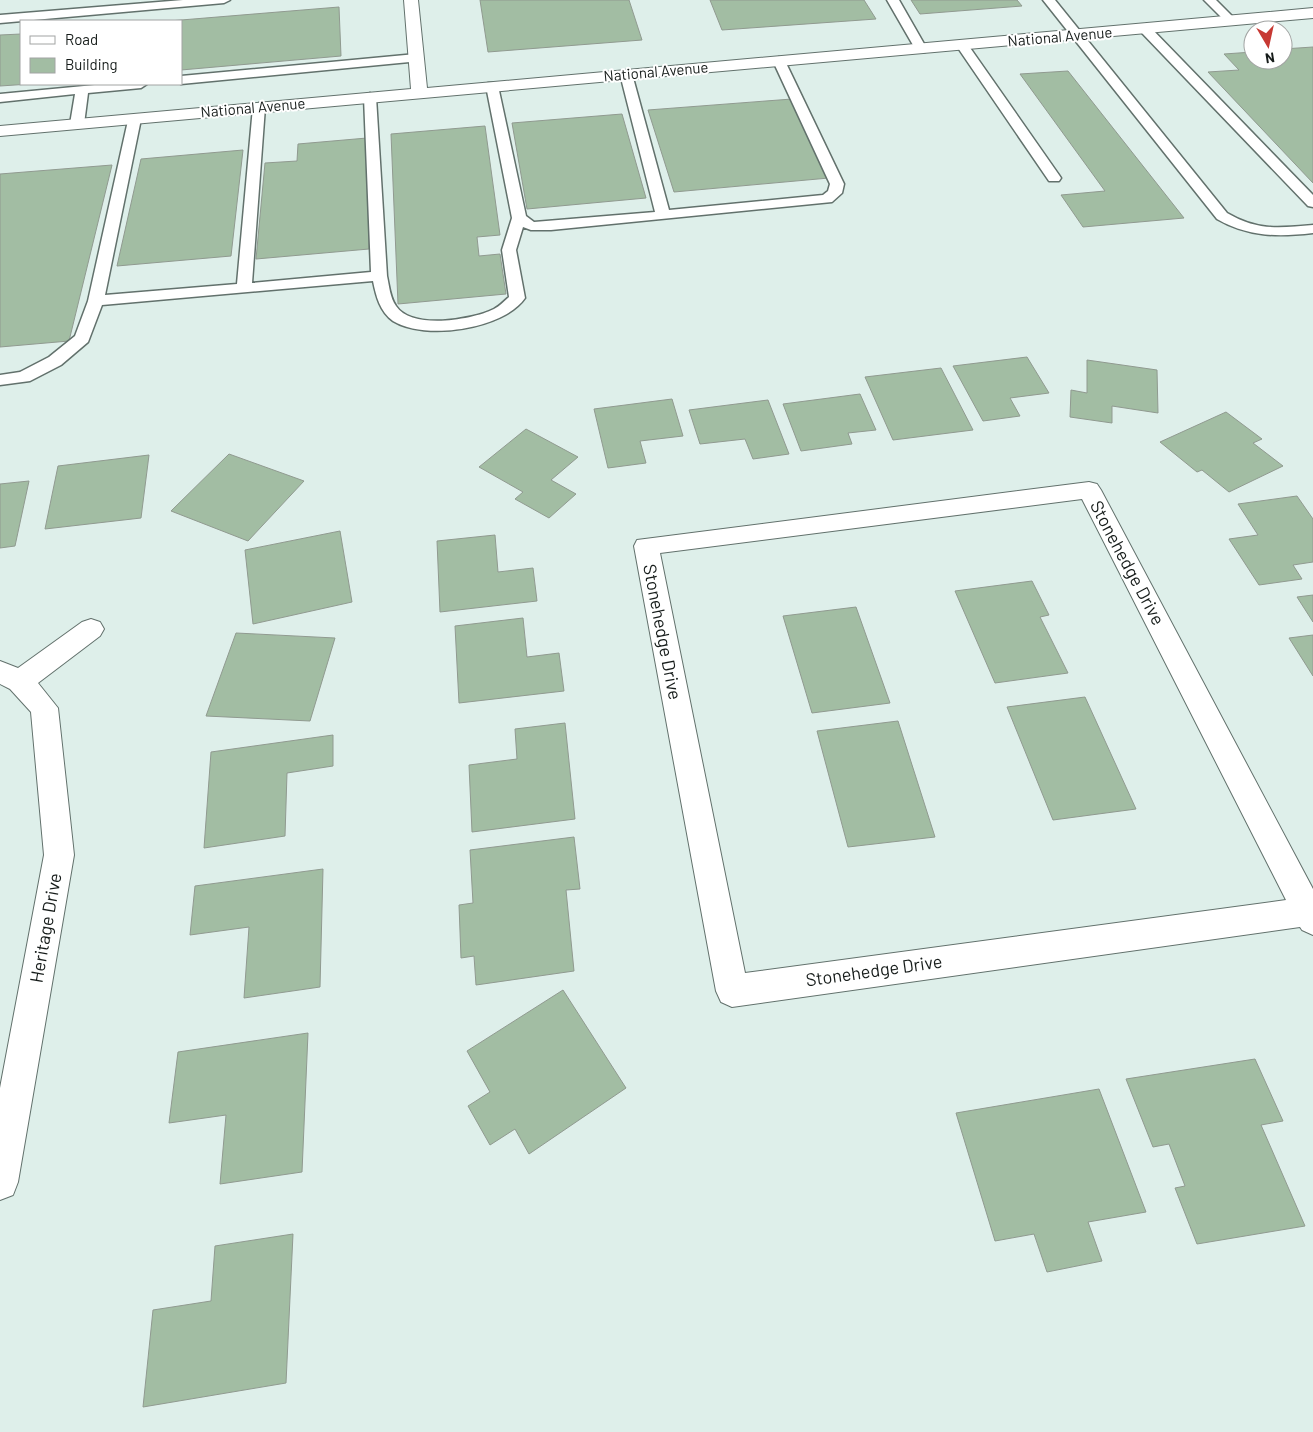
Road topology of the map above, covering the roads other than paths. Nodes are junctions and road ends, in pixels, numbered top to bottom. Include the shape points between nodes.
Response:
1 (224, 0) edge
2 (411, 0) edge
3 (894, 0) edge
4 (1049, 0) edge
5 (1210, 0) edge
6 (1313, 13) edge
7 (0, 19) edge
8 (1232, 22) junction
9 (1145, 29) junction
10 (1078, 35) junction
11 (962, 45) junction
12 (922, 49) junction
13 (416, 58) junction
14 (779, 61) junction
15 (626, 74) junction
16 (182, 80) edge
17 (128, 85) edge
18 (492, 86) junction
19 (82, 89) junction
20 (418, 92) junction
21 (370, 97) junction
22 (0, 98) edge
23 (259, 108) junction
24 (134, 119) junction
25 (77, 124) junction
26 (0, 131) edge
27 (1054, 178) dead end
28 (1313, 203) edge
29 (663, 216) junction
30 (519, 218) junction
31 (1313, 228) edge
32 (379, 276) junction
33 (244, 287) junction
34 (96, 300) junction
35 (0, 380) edge
36 (91, 629) dead end
37 (10, 676) edge
38 (1311, 916) edge
39 (0, 1182) edge

1 - 7 lane
2 - 13 street
3 - 12 lane
4 - 10 lane
5 - 8 lane
6 - 8 street, National Avenue
8 - 9 street, National Avenue
9 - 10 street, National Avenue
9 - 28 lane
10 - 11 street, National Avenue
10 - 31 lane via 1222,216 1253,231 1275,233
11 - 12 street, National Avenue
11 - 27 lane
12 - 14 street, National Avenue
13 - 16 lane
13 - 20 street
14 - 15 street, National Avenue
14 - 29 lane via 837,184 835,193 817,202
15 - 18 street, National Avenue
15 - 29 lane
17 - 19 lane
18 - 20 street, National Avenue
18 - 30 lane
19 - 22 lane
19 - 25 lane
20 - 21 street, National Avenue
21 - 23 street, National Avenue
21 - 32 lane
23 - 24 street, National Avenue
23 - 33 lane
24 - 25 street, National Avenue
24 - 34 lane
25 - 26 street, National Avenue
29 - 30 lane via 551,226 531,226
30 - 32 lane via 509,250 516,298 502,312 478,321 454,324 407,323 390,310
32 - 33 lane
33 - 34 lane
34 - 35 lane via 82,338 55,360 24,377
36 - 37 street, Heritage Drive
37 - 39 street, Heritage Drive via 44,708 59,855
38 - 38 street, Stonehedge Drive via 1089,490 646,546 732,991

